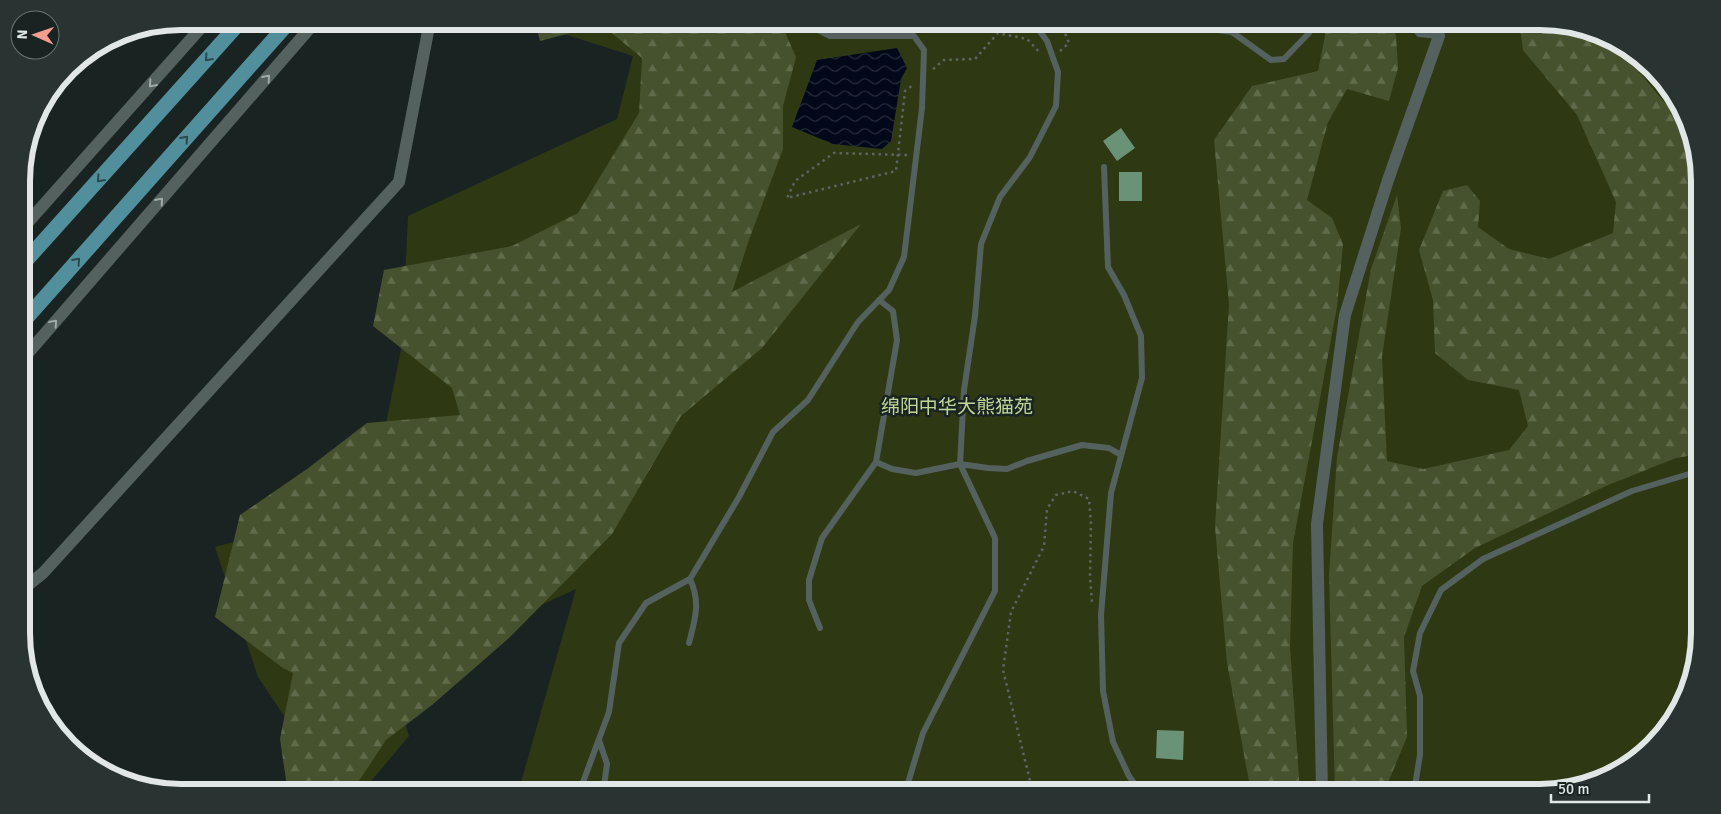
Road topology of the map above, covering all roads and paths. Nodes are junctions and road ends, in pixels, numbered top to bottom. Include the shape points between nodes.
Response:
1 (199, 30) edge
2 (233, 30) edge
3 (282, 30) edge
4 (308, 30) edge
5 (428, 30) edge
6 (818, 30) edge
7 (1038, 30) edge
8 (1218, 30) edge
9 (1311, 30) edge
10 (1415, 30) edge
11 (1438, 30) edge
12 (1439, 36) junction
13 (916, 155) junction
14 (1104, 167) dead end
15 (795, 181) dead end
16 (30, 220) edge
17 (30, 257) edge
18 (879, 300) junction
19 (30, 315) edge
20 (30, 351) edge
21 (1121, 455) junction
22 (876, 462) junction
23 (960, 464) junction
24 (1691, 473) edge
25 (690, 579) junction
26 (30, 583) edge
27 (1102, 615) junction
28 (820, 628) dead end
29 (689, 643) dead end
30 (599, 740) junction
31 (582, 784) edge
32 (604, 784) edge
33 (908, 784) edge
34 (1031, 784) edge
35 (1135, 784) edge
36 (1322, 784) edge
37 (1415, 784) edge

1 -> 16 street
2 -> 17 main road
19 -> 3 main road
20 -> 4 street
5 - 26 street via 399,182 43,573
6 - 13 lane via 830,36 914,36 924,50
7 - 23 lane via 1047,42 1058,72 1056,106 1030,157 1000,197 981,244 964,390
8 - 9 lane via 1232,32 1272,60 1284,59
10 - 12 lane via 1418,34
11 - 12 street
12 - 36 street via 1345,315 1317,524
13 - 15 path via 834,153
13 - 18 lane via 904,256 889,290
14 - 21 lane via 1108,267 1141,336 1142,378
18 - 22 lane via 893,311 897,340
18 - 25 lane via 858,322 808,400 773,432 739,498
21 - 23 lane via 1109,448 1082,445 1007,469
21 - 27 lane via 1111,494
22 - 23 lane via 892,469 916,473
22 - 28 lane via 822,538 809,580 809,600
23 - 33 lane via 995,538 995,591 922,733
24 - 37 lane via 1632,491 1483,559 1440,590 1420,633 1413,671 1420,696 1420,755
25 - 29 lane via 696,592 697,613
25 - 30 lane via 646,604 619,643 610,712
27 - 34 path via 1095,611 1091,598 1089,499 1074,491 1056,495 1047,509 1044,546 1011,612 1003,670
27 - 35 lane via 1103,691 1112,742
30 - 31 lane
30 - 32 lane via 607,764

